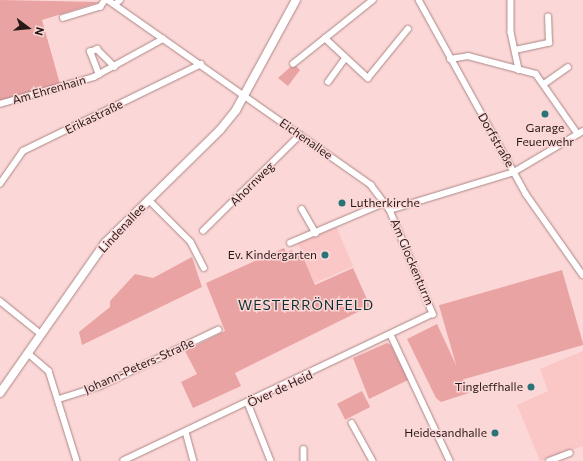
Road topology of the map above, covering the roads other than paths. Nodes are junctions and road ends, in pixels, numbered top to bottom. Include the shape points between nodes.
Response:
1 (106, 0) edge
2 (120, 0) edge
3 (296, 0) edge
4 (373, 0) edge
5 (419, 0) edge
6 (511, 0) edge
7 (115, 5) junction
8 (548, 16) dead end
9 (63, 18) dead end
10 (408, 29) dead end
11 (325, 38) junction
12 (163, 39) junction
13 (516, 50) junction
14 (450, 58) junction
15 (345, 59) junction
16 (201, 64) junction
17 (293, 64) dead end
18 (115, 67) junction
19 (568, 67) dead end
20 (519, 70) junction
21 (98, 75) junction
22 (328, 82) dead end
23 (544, 84) junction
24 (245, 96) junction
25 (0, 104) edge
26 (572, 125) junction
27 (581, 132) edge
28 (300, 135) junction
29 (568, 140) junction
30 (514, 172) junction
31 (0, 184) edge
32 (149, 200) junction
33 (386, 202) junction
34 (302, 209) dead end
35 (390, 210) junction
36 (203, 232) dead end
37 (316, 232) junction
38 (290, 243) dead end
39 (204, 268) dead end
40 (583, 275) edge
41 (0, 301) edge
42 (433, 314) joint
43 (218, 330) dead end
44 (42, 334) junction
45 (392, 337) junction
46 (28, 353) junction
47 (0, 393) edge
48 (59, 399) junction
49 (248, 403) junction
50 (352, 423) dead end
51 (186, 432) junction
52 (304, 450) dead end
53 (570, 453) dead end
54 (77, 461) edge
55 (124, 461) edge
56 (194, 461) edge
57 (271, 461) edge
58 (304, 461) edge
59 (373, 461) edge
60 (450, 461) edge
61 (549, 461) edge

1 - 7 street, Eichenallee
1 - 9 street, Eichenallee via 100,7
2 - 7 street
3 - 24 street, Lindenallee
4 - 11 street
5 - 14 street, Dorfstraße
6 - 13 street
7 - 12 street, Eichenallee
8 - 13 street via 549,43
10 - 15 street via 368,78
11 - 15 street
11 - 17 street
12 - 16 street, Eichenallee
12 - 18 street, Am Ehrenhain
13 - 20 street
14 - 20 street via 468,56
14 - 30 street, Dorfstraße
15 - 22 street
16 - 24 street, Eichenallee
16 - 31 street, Erikastraße via 23,151
18 - 21 street, Am Ehrenhain
18 - 21 street, Am Ehrenhain via 97,50 90,52
19 - 23 street
20 - 23 street via 536,74
21 - 25 street, Am Ehrenhain
23 - 26 street
24 - 28 street, Eichenallee
24 - 32 street, Lindenallee via 220,130
26 - 27 street
26 - 29 street
27 - 29 street
28 - 33 street, Eichenallee via 371,185
28 - 36 street, Ahornweg
29 - 30 street
30 - 35 street
30 - 40 street, Dorfstraße
32 - 39 street via 191,242
32 - 44 street, Lindenallee via 105,243
33 - 35 street, Eichenallee
33 - 37 street
34 - 37 street
35 - 42 street, Am Glockenturm
37 - 38 street
41 - 44 street
42 - 45 street, Över de Heid
43 - 48 street, Johann-Peters-Straße via 100,386
44 - 46 street, Lindenallee
45 - 49 street, Över de Heid
45 - 60 street
46 - 47 street, Lindenallee
46 - 48 street via 49,371
48 - 54 street
49 - 51 street, Över de Heid
49 - 57 street
50 - 59 street
51 - 55 street, Över de Heid
51 - 56 street
52 - 58 street
53 - 61 street

